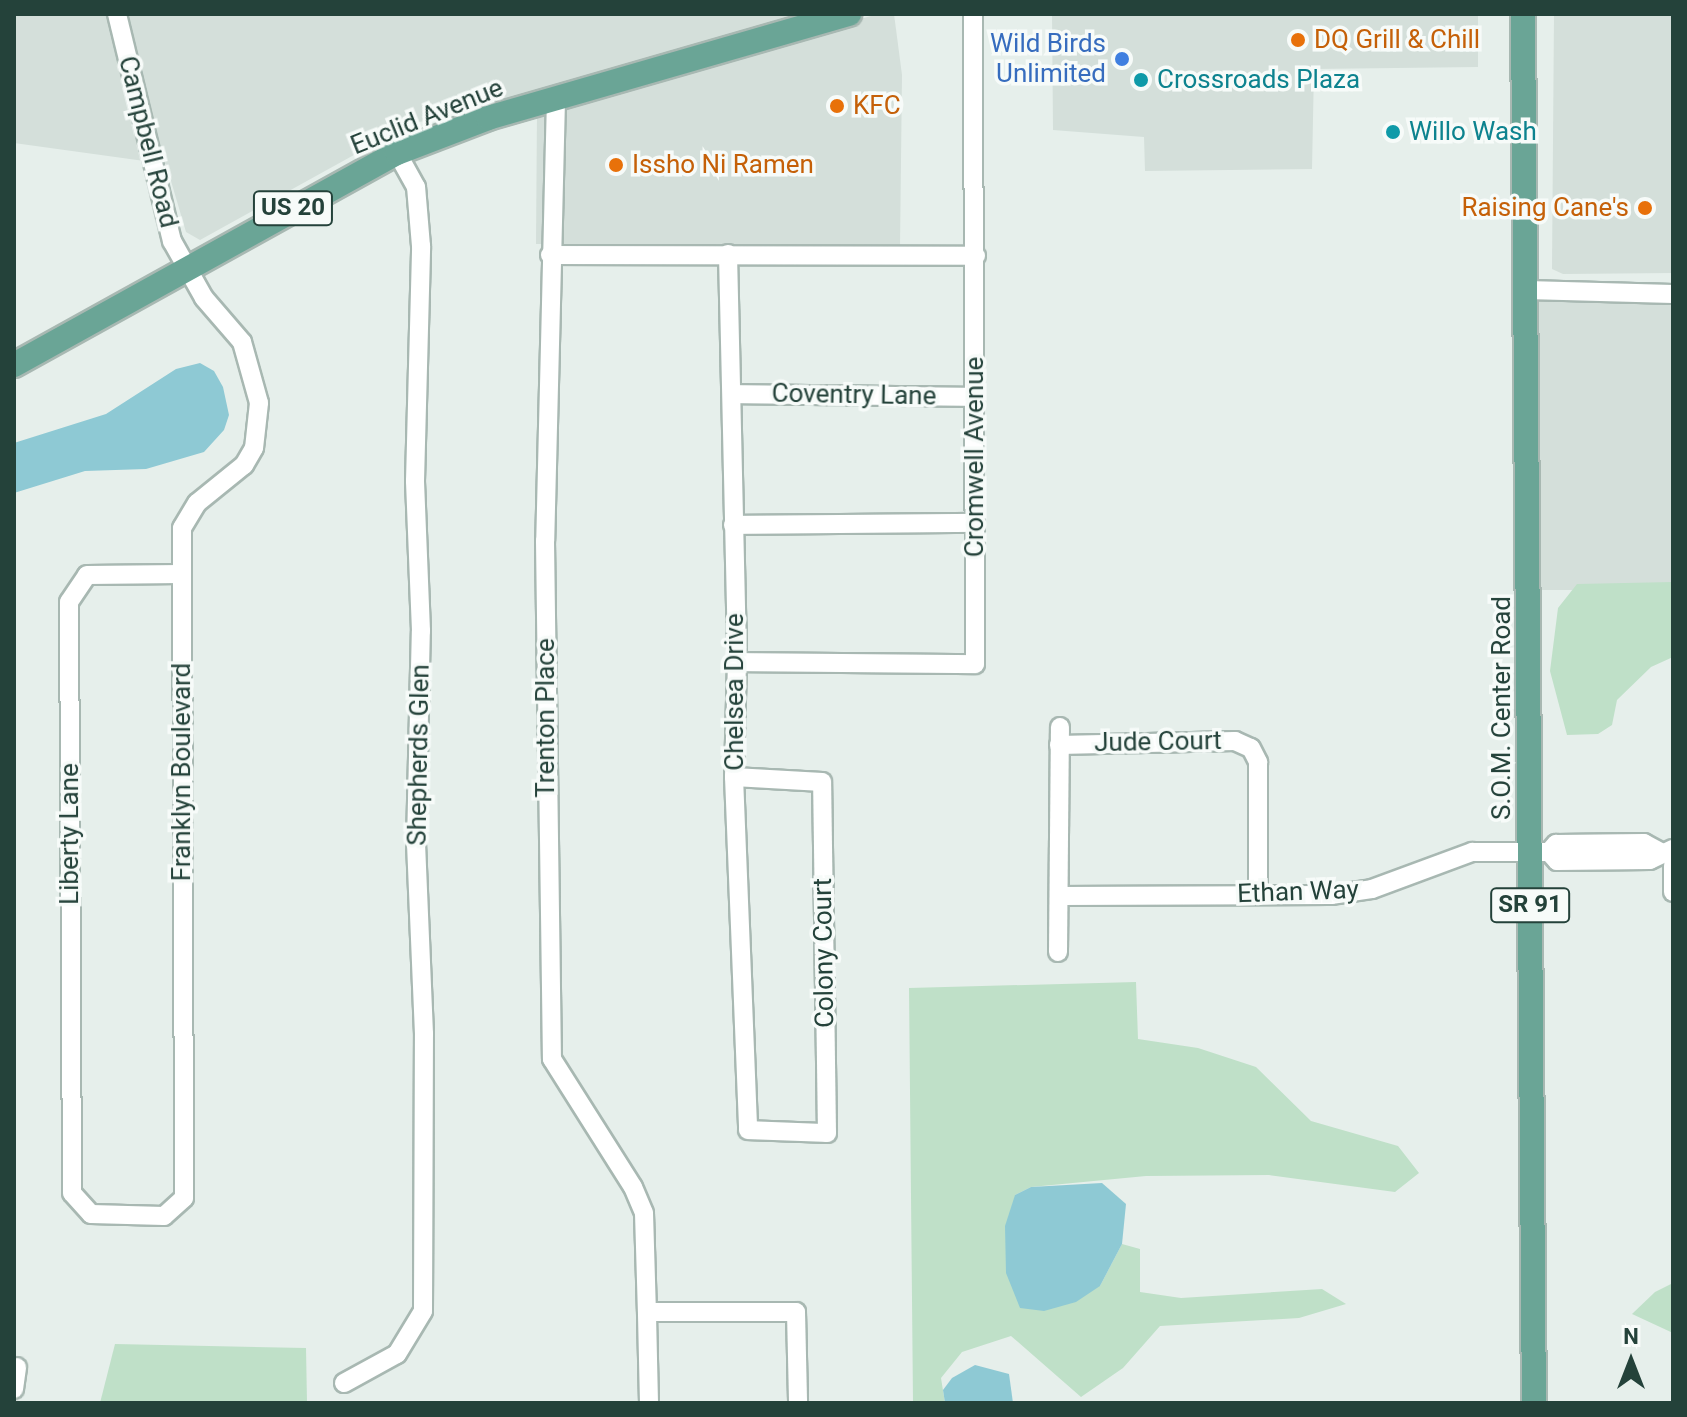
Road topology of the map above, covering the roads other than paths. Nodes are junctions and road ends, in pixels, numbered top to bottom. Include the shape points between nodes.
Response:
1 (117, 14) edge
2 (849, 14) edge
3 (973, 14) edge
4 (1523, 14) edge
5 (556, 99) junction
6 (397, 153) junction
7 (728, 254) junction
8 (550, 255) junction
9 (976, 256) junction
10 (185, 268) junction
11 (1527, 290) junction
12 (1673, 294) edge
13 (14, 365) edge
14 (732, 394) junction
15 (975, 397) junction
16 (975, 523) junction
17 (733, 525) junction
18 (181, 574) junction
19 (737, 662) junction
20 (734, 777) junction
21 (1666, 851) edge
22 (1539, 852) junction
23 (1673, 866) edge
24 (1673, 892) edge
25 (1258, 895) junction
26 (1059, 896) junction
27 (1058, 952) dead end
28 (748, 1130) joint
29 (72, 1193) joint
30 (647, 1312) junction
31 (17, 1367) dead end
32 (344, 1383) dead end
33 (14, 1389) edge
34 (649, 1403) edge
35 (798, 1403) edge
36 (1534, 1403) edge

1 - 10 street, Campbell Road via 172,241
2 - 5 main road, Euclid Avenue / US 20
3 - 9 street, Cromwell Avenue
4 - 11 main road, S.O.M. Center Road / SR 91
5 - 6 main road, Euclid Avenue / US 20
5 - 8 street, Trenton Place
6 - 10 main road, Euclid Avenue / US 20
6 - 32 street, Shepherds Glen via 416,187 421,246 415,495 421,631 416,845 422,1315 397,1354
7 - 8 street
7 - 9 street
7 - 14 street, Chelsea Drive
8 - 30 street, Trenton Place via 545,541 552,1059 644,1213
9 - 15 street, Cromwell Avenue
10 - 13 main road, Euclid Avenue / US 20
10 - 18 street, Franklyn Boulevard via 242,342 259,403 254,448 244,465 197,503 182,528
11 - 12 street
11 - 22 main road, S.O.M. Center Road / SR 91
14 - 15 street, Coventry Lane
14 - 17 street, Chelsea Drive
15 - 16 street, Cromwell Avenue
16 - 17 street
16 - 19 street, Cromwell Avenue via 975,664
17 - 19 street, Chelsea Drive
18 - 29 street, Liberty Lane via 87,575 69,602
18 - 29 street, Franklyn Boulevard via 184,1198 164,1216 91,1214
19 - 20 street, Chelsea Drive
20 - 28 street, Chelsea Drive
20 - 28 street, Colony Court via 822,782 827,1133
21 - 22 street, Ethan Way via 1644,843 1556,844
22 - 25 street, Ethan Way via 1472,852 1372,889
22 - 36 main road, S.O.M. Center Road / SR 91
23 - 24 street
25 - 26 street, Ethan Way
25 - 26 street, Jude Court via 1258,762 1251,748 1235,741 1059,736
26 - 27 street
30 - 34 street, Trenton Place
30 - 35 street via 796,1312
31 - 33 street

